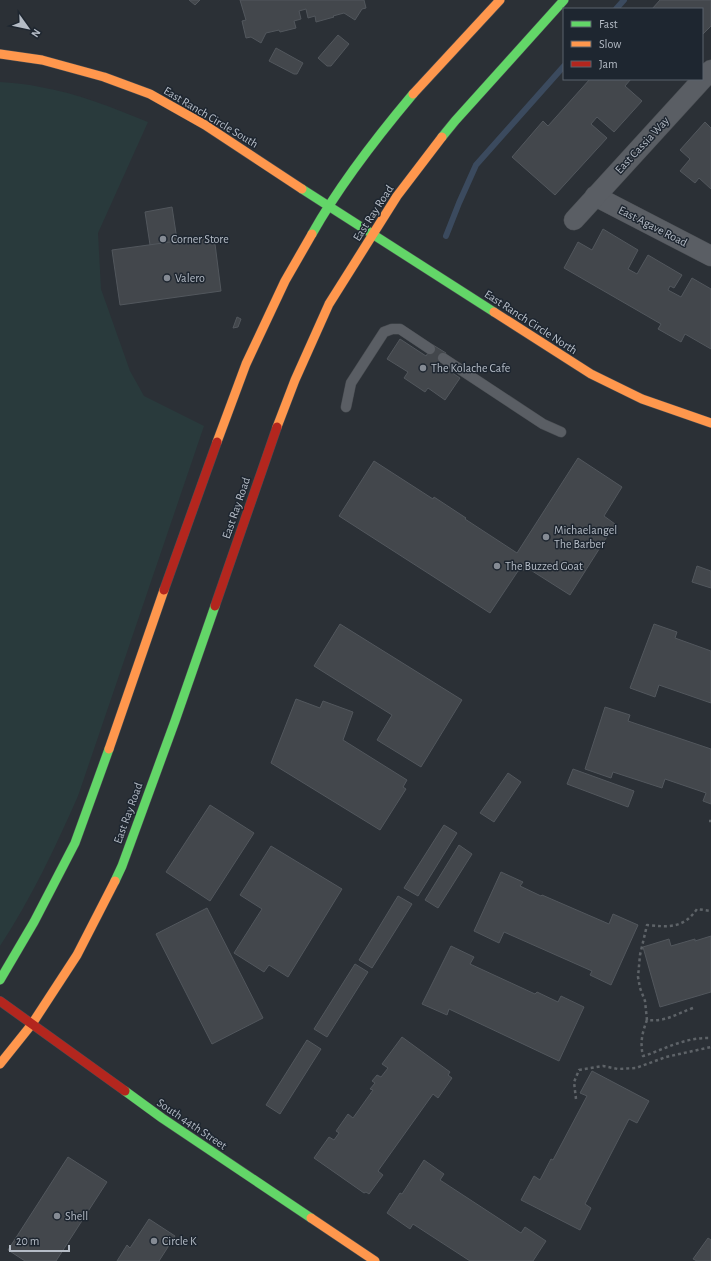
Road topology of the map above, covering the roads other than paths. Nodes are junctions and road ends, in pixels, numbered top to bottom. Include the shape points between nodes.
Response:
1 (500, 0) edge
2 (564, 0) edge
3 (0, 54) edge
4 (711, 70) edge
5 (703, 79) edge
6 (702, 80) edge
7 (595, 196) junction
8 (328, 206) junction
9 (350, 220) joint
10 (574, 220) dead end
11 (372, 234) junction
12 (711, 256) edge
13 (430, 349) dead end
14 (443, 358) dead end
15 (346, 407) dead end
16 (711, 424) edge
17 (561, 432) dead end
18 (0, 980) edge
19 (0, 1001) edge
20 (32, 1024) junction
21 (0, 1064) edge
22 (375, 1261) edge

1 - 8 main road via 412,95
2 - 11 main road, East Ray Road via 455,121 397,196
3 - 8 main road, East Ranch Circle South via 42,60 104,77 150,94 205,125
4 - 5 street, East Cassia Way
6 - 7 street, East Cassia Way
7 - 10 street, East Cassia Way
7 - 12 street, East Agave Road
8 - 9 main road, East Ranch Circle South
8 - 18 main road via 285,280 246,364 75,843
9 - 11 main road, East Ranch Circle North
11 - 16 main road, East Ranch Circle North via 591,374 642,398
11 - 20 main road, East Ray Road via 329,304 295,380 256,485 176,721 122,866 77,955
13 - 15 lane via 400,329 384,332 351,383
14 - 17 lane via 543,424
19 - 20 main road, South 44th Street
20 - 21 main road, East Ray Road
20 - 22 main road, South 44th Street via 162,1118

